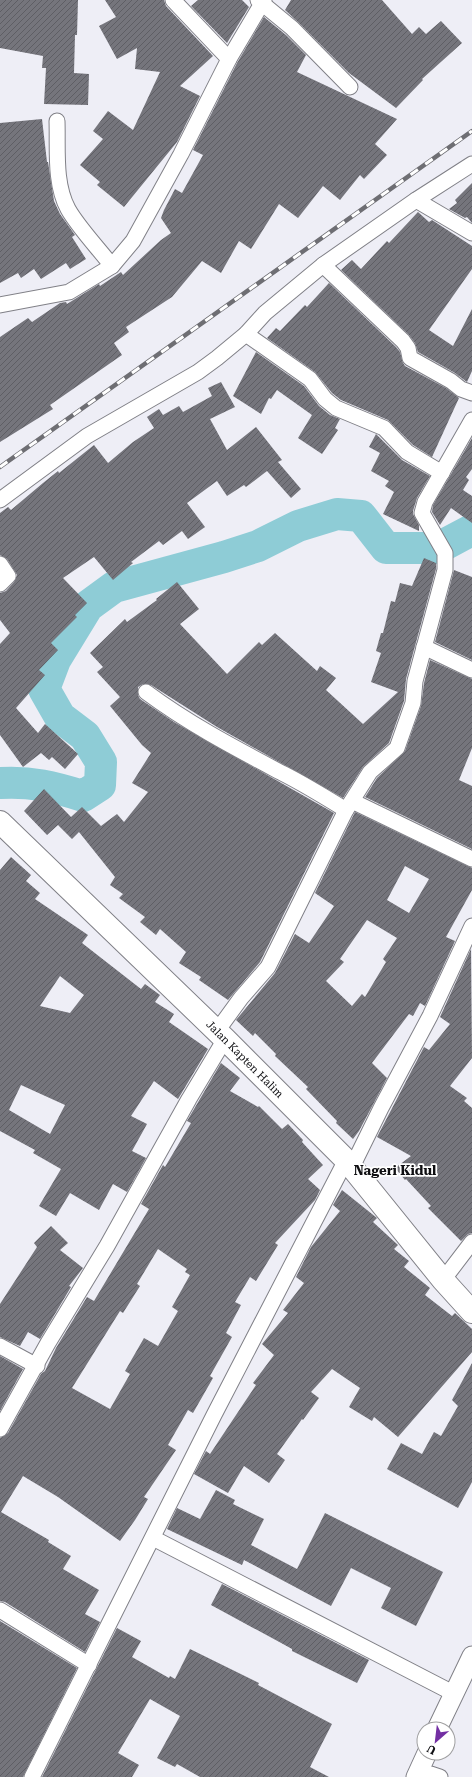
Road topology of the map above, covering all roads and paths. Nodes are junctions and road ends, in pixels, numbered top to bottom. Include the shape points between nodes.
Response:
1 (173, 0) edge
2 (261, 1) edge
3 (229, 59) junction
4 (350, 88) dead end
5 (57, 121) dead end
6 (472, 164) edge
7 (416, 200) junction
8 (472, 233) edge
9 (112, 266) junction
10 (323, 266) junction
11 (0, 305) edge
12 (246, 334) junction
13 (472, 393) edge
14 (472, 420) edge
15 (442, 473) junction
16 (0, 500) edge
17 (0, 564) edge
18 (0, 584) edge
19 (424, 647) junction
20 (472, 670) edge
21 (146, 692) dead end
22 (349, 805) junction
23 (0, 822) edge
24 (472, 859) edge
25 (472, 926) edge
26 (221, 1035) junction
27 (349, 1163) junction
28 (472, 1242) edge
29 (443, 1280) junction
30 (472, 1312) edge
31 (0, 1346) edge
32 (37, 1366) junction
33 (0, 1429) edge
34 (153, 1538) junction
35 (0, 1610) edge
36 (472, 1656) edge
37 (89, 1665) junction
38 (453, 1692) junction
39 (440, 1721) edge
40 (423, 1761) edge
41 (416, 1776) edge
42 (32, 1777) edge
43 (440, 1777) edge

1 - 3 street
2 - 3 street
2 - 4 street via 292,28
3 - 9 street via 134,241
5 - 9 street via 59,180 63,198 68,210
6 - 7 street
7 - 8 street
7 - 10 street
9 - 11 street via 69,292
10 - 12 street via 265,313
10 - 13 street via 403,341 410,358
12 - 15 street via 310,379 325,399 336,408 384,428 407,452
12 - 16 street via 198,372 87,436
14 - 15 street
15 - 19 street via 425,502 422,513 445,553 445,570
17 - 18 street via 8,576
19 - 20 street
19 - 22 street via 415,681 413,704 397,748 370,772
21 - 22 street via 175,714 206,732
22 - 24 street
22 - 26 street via 268,966 241,998
23 - 26 main road, Jalan Kapten Halim
25 - 27 street via 430,1016
26 - 27 main road, Jalan Kapten Halim
26 - 32 street via 189,1099
27 - 29 main road, Jalan Kapten Halim
27 - 34 street via 214,1415
28 - 29 street
29 - 30 main road, Jalan Kapten Halim
31 - 32 street
32 - 33 street
34 - 37 street
34 - 38 street
35 - 37 street
36 - 38 street
37 - 42 street
38 - 39 street
40 - 41 street
41 - 43 street via 431,1774

